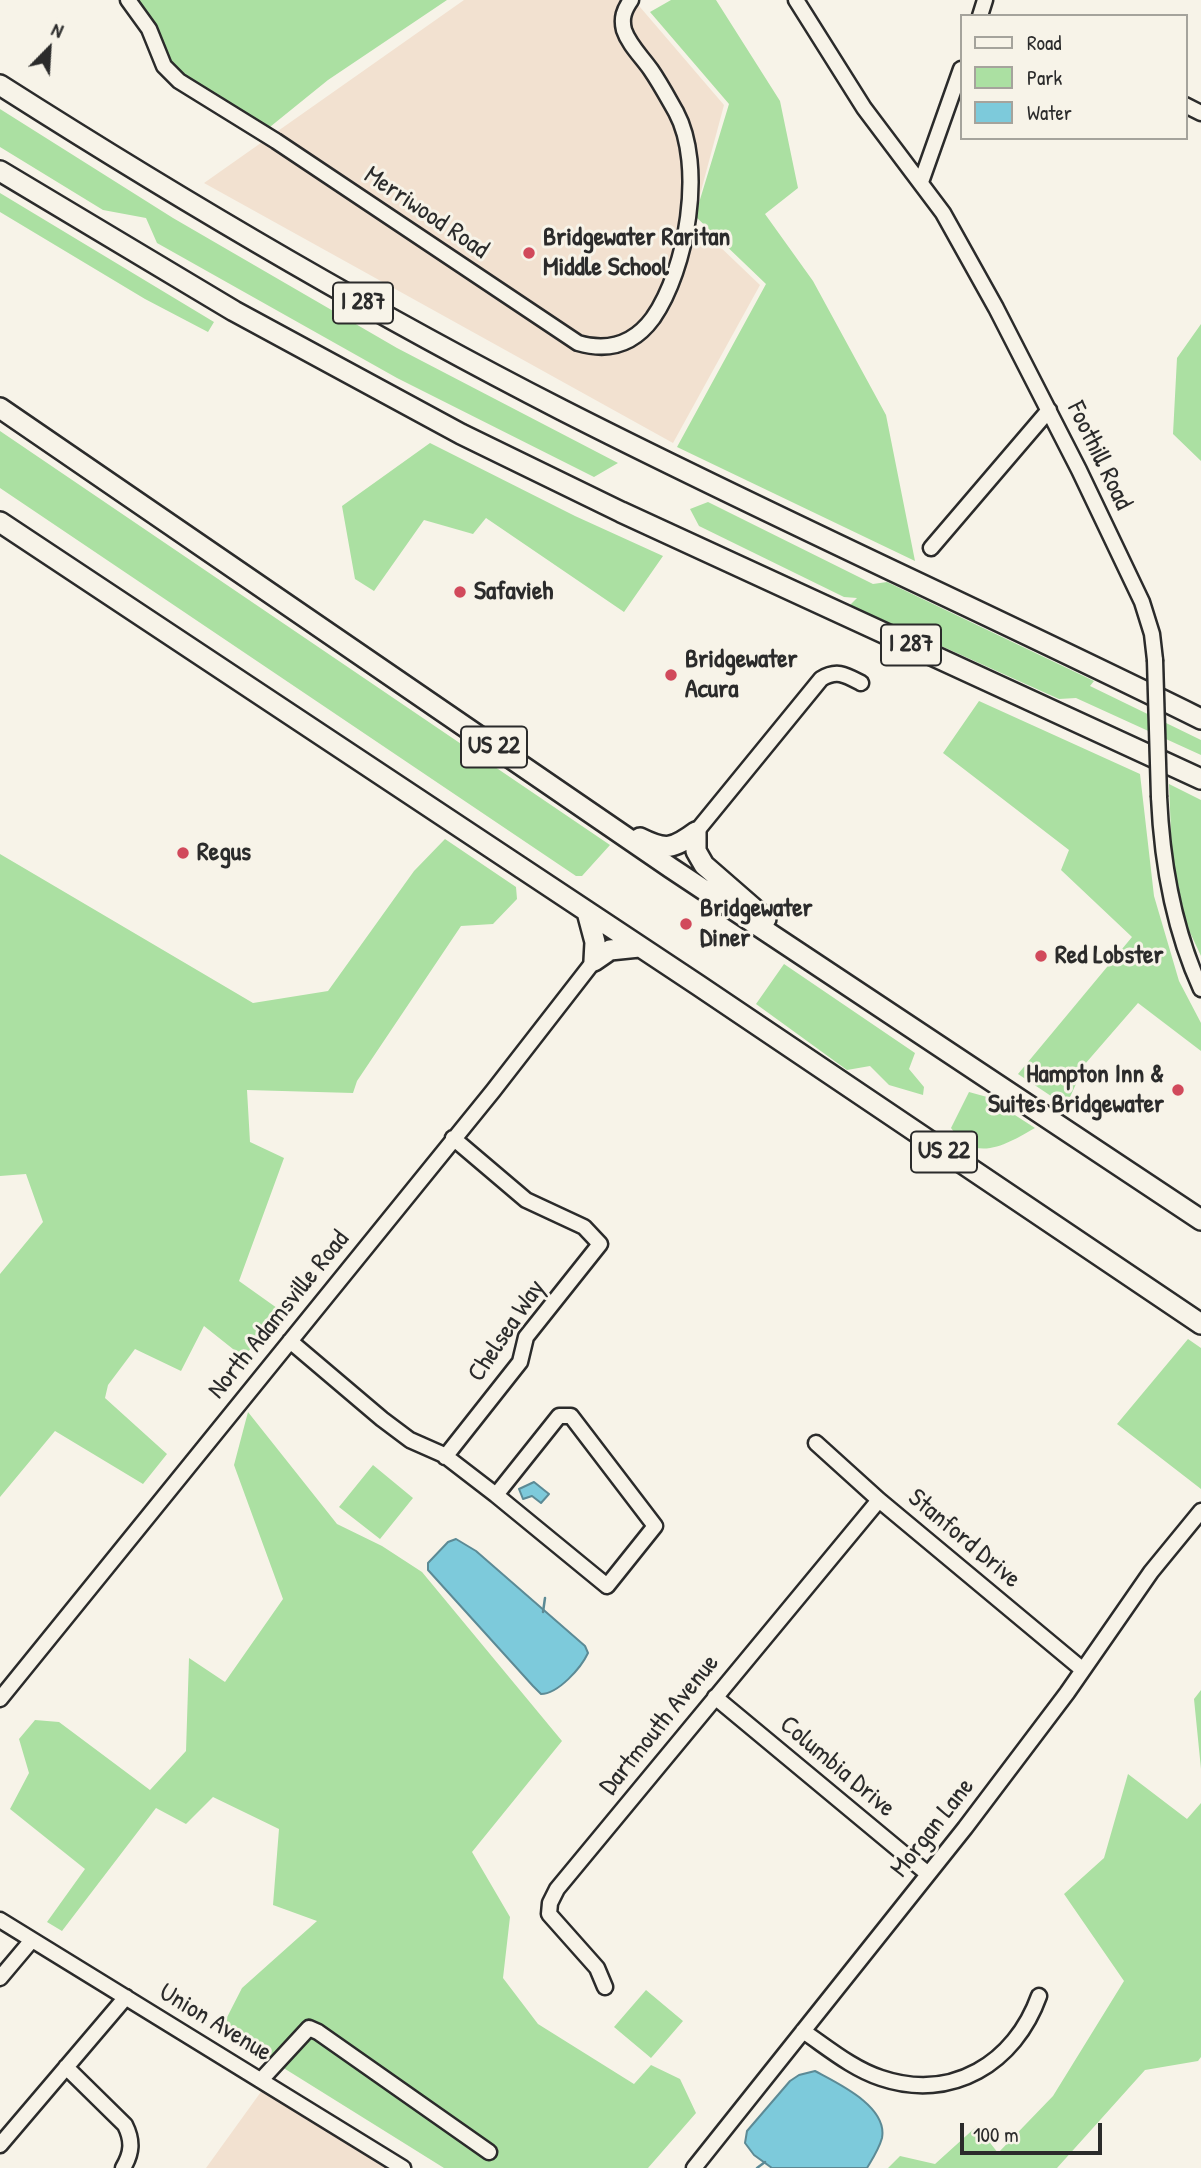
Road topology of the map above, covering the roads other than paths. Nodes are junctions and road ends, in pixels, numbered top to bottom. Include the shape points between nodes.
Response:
1 (128, 0) edge
2 (631, 0) edge
3 (796, 0) edge
4 (960, 72) edge
5 (0, 85) edge
6 (0, 171) edge
7 (922, 182) junction
8 (0, 408) edge
9 (1049, 410) junction
10 (0, 522) edge
11 (931, 548) dead end
12 (861, 683) dead end
13 (1201, 719) edge
14 (1201, 779) edge
15 (594, 815) junction
16 (696, 832) junction
17 (587, 912) junction
18 (639, 947) junction
19 (809, 960) junction
20 (594, 961) junction
21 (1201, 989) edge
22 (453, 1138) junction
23 (1201, 1220) edge
24 (1201, 1324) edge
25 (290, 1341) junction
26 (816, 1443) dead end
27 (445, 1457) junction
28 (496, 1495) junction
29 (878, 1500) junction
30 (1201, 1511) edge
31 (1083, 1670) junction
32 (715, 1697) junction
33 (0, 1699) edge
34 (928, 1874) junction
35 (0, 1920) edge
36 (32, 1940) junction
37 (0, 1978) edge
38 (605, 1987) dead end
39 (1039, 1996) dead end
40 (125, 1997) junction
41 (803, 2031) junction
42 (66, 2067) junction
43 (261, 2080) junction
44 (0, 2146) edge
45 (489, 2152) dead end
46 (126, 2167) edge
47 (403, 2168) edge
48 (694, 2168) edge

1 - 2 street, Merriwood Road via 149,29 164,66 179,81 578,343 605,348 636,335 662,303 676,270 689,199 689,156 677,114 625,33 623,13
3 - 7 street, Foothill Road via 864,108
4 - 7 street
5 - 13 highway, I 287 via 402,325 652,455
6 - 14 highway, I 287 via 234,311 461,434
7 - 9 street, Foothill Road via 990,296
8 - 15 highway, US 22
9 - 11 street
9 - 21 street, Foothill Road, bridge via 1142,602 1152,634 1163,865 1171,905
10 - 17 highway, US 22
12 - 16 street via 841,673 821,679
15 - 16 highway via 657,846 679,844
15 - 19 highway, US 22
16 - 19 highway via 696,852 705,865
17 - 18 highway, US 22
17 - 20 highway via 595,942
18 - 20 highway via 610,950
18 - 24 highway, US 22
19 - 23 highway, US 22
20 - 22 street, North Adamsville Road
22 - 25 street, North Adamsville Road
22 - 27 street, Chelsea Way via 526,1200 584,1227 600,1244 526,1337 520,1362
25 - 27 street via 410,1440
25 - 33 street, North Adamsville Road
26 - 29 street, Stanford Drive
27 - 28 street
28 - 28 street via 607,1586 655,1526 571,1416 559,1416
29 - 31 street, Stanford Drive
29 - 32 street, Dartmouth Avenue
30 - 31 street, Morgan Lane
31 - 34 street, Morgan Lane
32 - 34 street, Columbia Drive
32 - 38 street, Dartmouth Avenue via 550,1903 553,1920 597,1968
34 - 41 street, Morgan Lane
35 - 36 street, Union Avenue
36 - 37 street
36 - 40 street, Union Avenue
39 - 41 street via 1021,2033 1002,2055 946,2084 921,2086 878,2077
40 - 42 street
40 - 43 street, Union Avenue
41 - 48 street, Morgan Lane
42 - 44 street
42 - 46 street via 125,2125 132,2146
43 - 45 street via 309,2028
43 - 47 street, Union Avenue

